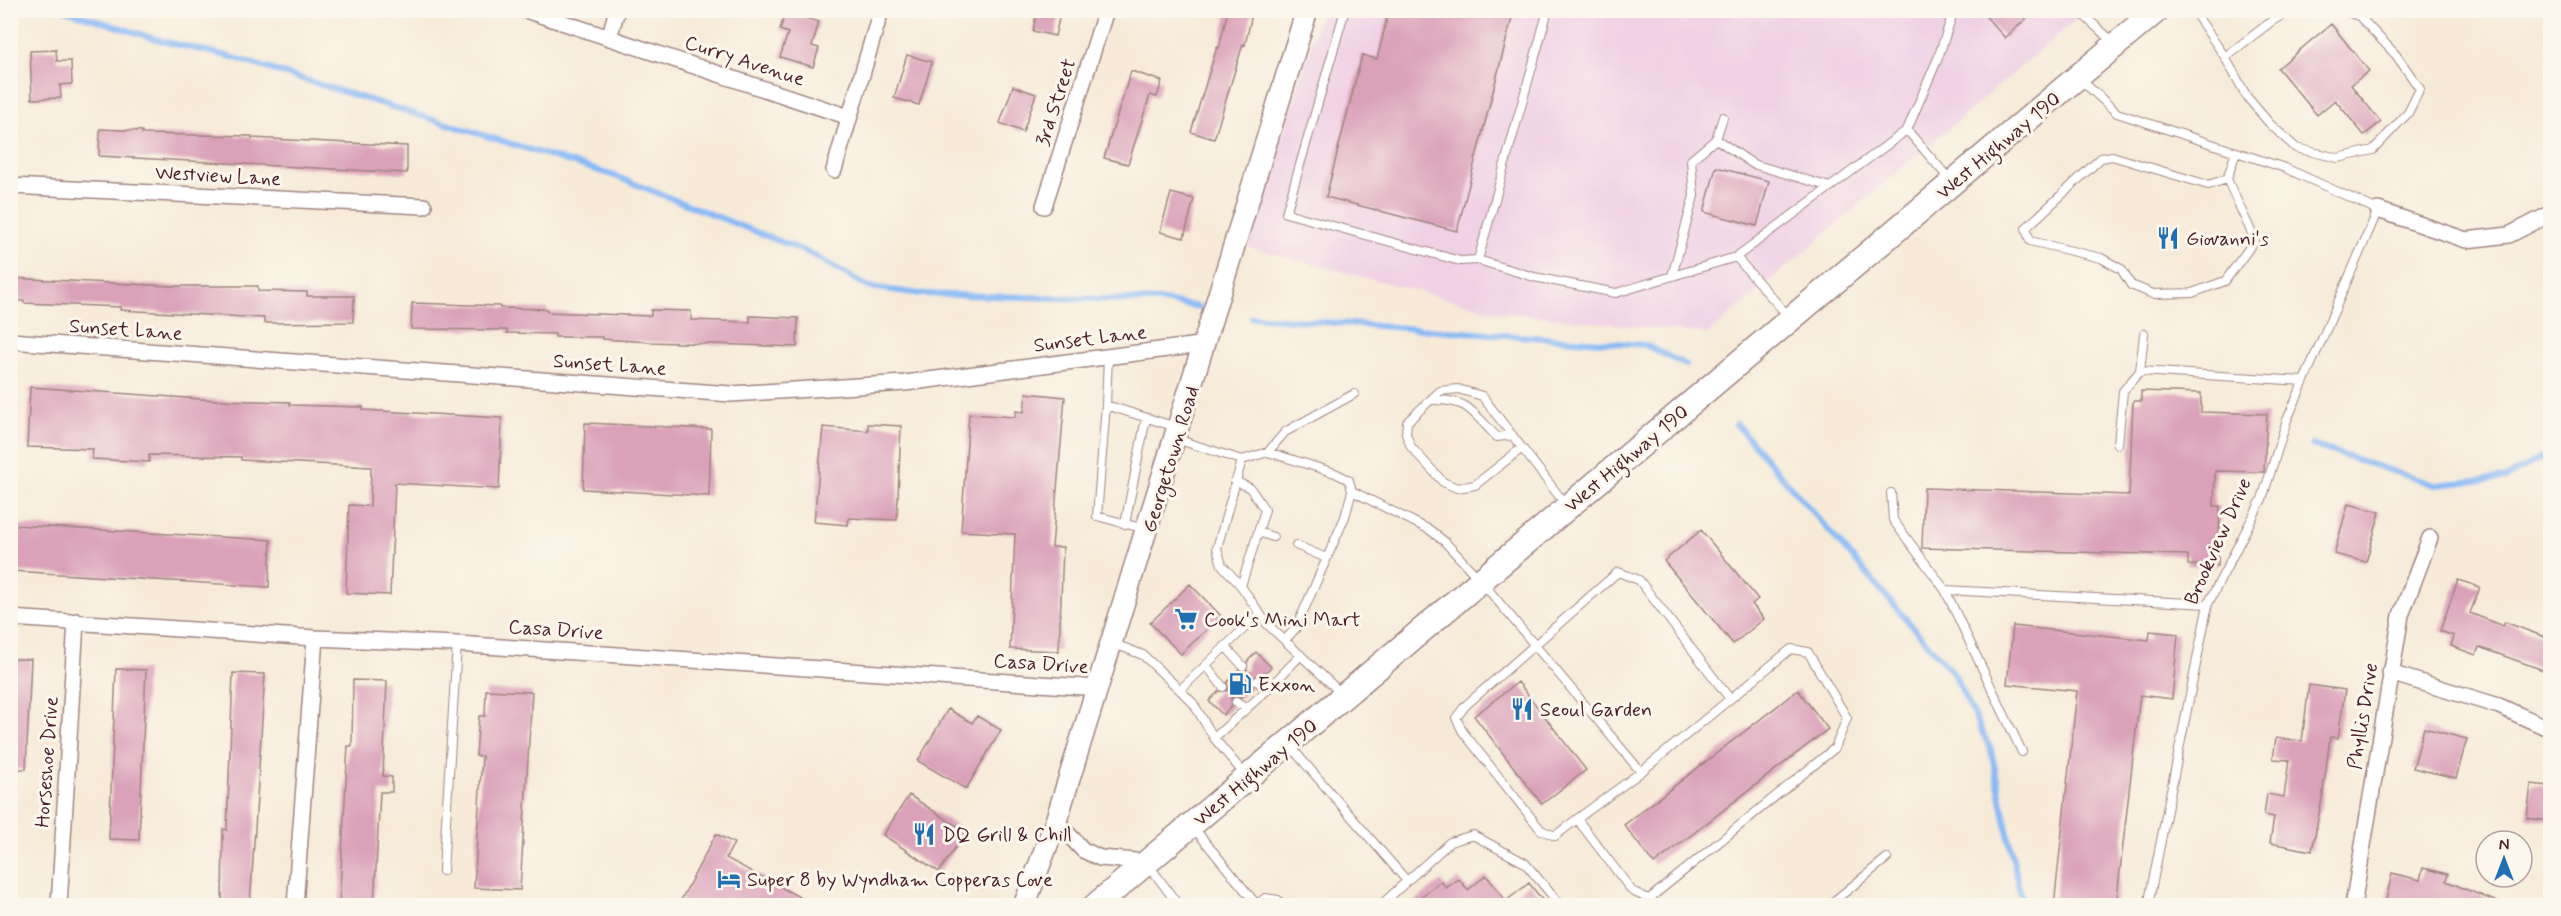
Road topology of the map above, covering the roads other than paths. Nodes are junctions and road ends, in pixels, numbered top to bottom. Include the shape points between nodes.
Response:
1 (525, 10) edge
2 (617, 10) edge
3 (881, 10) edge
4 (1106, 10) edge
5 (1307, 10) edge
6 (1345, 10) edge
7 (1548, 10) edge
8 (1954, 10) edge
9 (2078, 10) edge
10 (2157, 10) edge
11 (2193, 10) edge
12 (2290, 10) edge
13 (2341, 10) edge
14 (609, 38) junction
15 (2117, 45) junction
16 (2225, 57) junction
17 (2078, 77) junction
18 (849, 117) junction
19 (1723, 117) dead end
20 (1907, 130) junction
21 (1716, 139) junction
22 (2236, 152) junction
23 (834, 170) dead end
24 (2227, 179) junction
25 (1953, 183) junction
26 (10, 186) edge
27 (1830, 187) junction
28 (424, 206) dead end
29 (1044, 206) dead end
30 (2378, 210) junction
31 (2550, 214) edge
32 (1736, 257) junction
33 (1478, 260) junction
34 (1672, 276) junction
35 (1791, 320) junction
36 (2144, 334) dead end
37 (10, 341) edge
38 (1206, 344) junction
39 (1108, 356) junction
40 (2140, 371) junction
41 (2304, 381) junction
42 (1354, 394) dead end
43 (1431, 400) junction
44 (1106, 405) junction
45 (1146, 418) junction
46 (1178, 434) junction
47 (1512, 435) junction
48 (2118, 444) dead end
49 (1522, 448) junction
50 (1268, 452) junction
51 (1242, 460) junction
52 (1235, 481) junction
53 (1352, 491) junction
54 (1891, 493) dead end
55 (1568, 507) junction
56 (1125, 524) junction
57 (1147, 530) junction
58 (1258, 532) junction
59 (1274, 537) dead end
60 (2430, 538) dead end
61 (1296, 545) dead end
62 (1326, 558) junction
63 (1481, 581) junction
64 (1241, 586) junction
65 (1945, 590) junction
66 (2208, 604) junction
67 (1259, 614) junction
68 (10, 618) edge
69 (76, 621) junction
70 (315, 638) junction
71 (1285, 640) junction
72 (1113, 643) junction
73 (457, 644) junction
74 (1535, 645) junction
75 (1225, 646) junction
76 (1301, 656) junction
77 (1206, 665) junction
78 (1244, 666) dead end
79 (2390, 673) junction
80 (1257, 681) dead end
81 (1223, 687) dead end
82 (1098, 688) junction
83 (1180, 690) junction
84 (1267, 690) junction
85 (1344, 696) junction
86 (1730, 699) junction
87 (1236, 702) dead end
88 (1246, 709) junction
89 (2550, 729) edge
90 (1214, 738) junction
91 (1288, 744) junction
92 (2022, 752) dead end
93 (1641, 772) junction
94 (1246, 776) junction
95 (1577, 819) junction
96 (1056, 821) junction
97 (1191, 825) junction
98 (1887, 858) dead end
99 (1147, 862) junction
100 (443, 871) dead end
101 (1407, 881) junction
102 (1257, 905) edge
103 (59, 906) edge
104 (295, 906) edge
105 (1024, 906) edge
106 (1095, 906) edge
107 (1179, 906) edge
108 (1283, 906) edge
109 (1380, 906) edge
110 (1562, 906) edge
111 (1828, 906) edge
112 (2148, 906) edge
113 (2353, 906) edge

1 - 14 street, Curry Avenue
2 - 14 street
3 - 18 street
4 - 29 street, 3rd Street
5 - 38 street, Georgetown Road
6 - 33 lane via 1286,213 1460,261
7 - 33 lane
8 - 20 lane
9 - 15 lane
10 - 15 main road, West Highway 190
11 - 16 lane
12 - 16 lane
13 - 16 lane via 2359,16 2396,55 2420,88 2408,113 2373,150 2338,158 2296,148 2247,97
14 - 18 street, Curry Avenue
15 - 17 main road, West Highway 190
17 - 22 lane via 2117,113
17 - 25 main road, West Highway 190
18 - 23 street
19 - 21 lane
20 - 25 lane
20 - 27 lane
21 - 27 lane via 1753,164
21 - 34 lane via 1691,160 1694,196
22 - 24 lane
22 - 30 lane via 2286,168
24 - 24 lane via 2208,185 2112,156 2101,158 2026,228 2030,240 2101,258 2121,269 2131,285 2153,294 2192,294 2225,281 2255,240
25 - 35 main road, West Highway 190
26 - 28 street, Westview Lane
27 - 32 lane
30 - 31 street via 2466,240 2509,235
30 - 41 lane, Brookview Drive
32 - 34 lane
32 - 35 lane
33 - 34 lane via 1533,277 1616,292
35 - 55 main road, West Highway 190
36 - 40 lane
37 - 39 street, Sunset Lane via 731,394 905,382
38 - 39 street, Sunset Lane
38 - 46 street, Georgetown Road
39 - 44 lane
40 - 41 lane
40 - 48 lane via 2123,391
41 - 66 lane, Brookview Drive via 2262,499
42 - 50 lane via 1285,432
43 - 47 lane via 1453,399 1466,406 1497,436
43 - 47 lane via 1440,392 1458,389 1482,396
43 - 49 lane via 1407,422 1406,434 1411,447 1443,482 1457,488 1475,485
44 - 45 lane
44 - 56 lane via 1097,516
45 - 46 lane
45 - 56 lane
46 - 51 lane
46 - 57 street, Georgetown Road
47 - 49 lane
49 - 55 lane
50 - 51 lane
50 - 53 lane via 1335,473 1349,480
51 - 52 lane
52 - 58 lane via 1250,488 1265,510
52 - 64 lane via 1217,548 1221,564
53 - 62 lane
53 - 63 lane via 1430,530
54 - 65 lane via 1893,520
55 - 63 main road, West Highway 190
56 - 57 lane
57 - 72 street, Georgetown Road
58 - 59 lane
58 - 64 lane
60 - 79 street, Phyllis Drive via 2401,615
61 - 62 lane
62 - 71 lane via 1296,628
63 - 74 lane
63 - 85 main road, West Highway 190
64 - 67 lane
65 - 66 lane
65 - 92 lane
66 - 112 lane, Brookview Drive
67 - 71 lane
67 - 75 lane
68 - 69 street, Casa Drive
69 - 70 street, Casa Drive
69 - 103 street, Horseshoe Drive
70 - 73 street, Casa Drive
70 - 104 street
71 - 76 lane
72 - 82 street, Georgetown Road
72 - 83 lane via 1143,654
73 - 82 street, Casa Drive
73 - 100 lane
74 - 86 lane via 1618,573 1639,580
74 - 93 lane
74 - 95 lane via 1456,718 1541,830 1555,836
75 - 77 lane
75 - 78 lane
76 - 84 lane
76 - 85 lane
77 - 81 lane
77 - 83 lane
79 - 89 street via 2499,706
79 - 113 street, Phyllis Drive
80 - 84 lane
82 - 96 street, Georgetown Road
83 - 90 lane via 1193,703
84 - 88 lane
85 - 91 main road, West Highway 190
86 - 93 lane
86 - 95 lane via 1791,649 1808,652 1847,718 1835,748 1649,899 1632,891
87 - 88 lane
88 - 90 lane
90 - 94 lane
91 - 94 main road, West Highway 190
91 - 101 lane
93 - 95 lane
94 - 97 main road, West Highway 190
96 - 99 street via 1083,850 1100,858
96 - 105 street, Georgetown Road
97 - 99 main road, West Highway 190
97 - 102 lane
98 - 111 lane
99 - 106 main road, West Highway 190
99 - 107 lane
101 - 109 lane
101 - 110 lane via 1450,842 1473,835 1525,863
102 - 108 lane via 1265,898 1278,900

